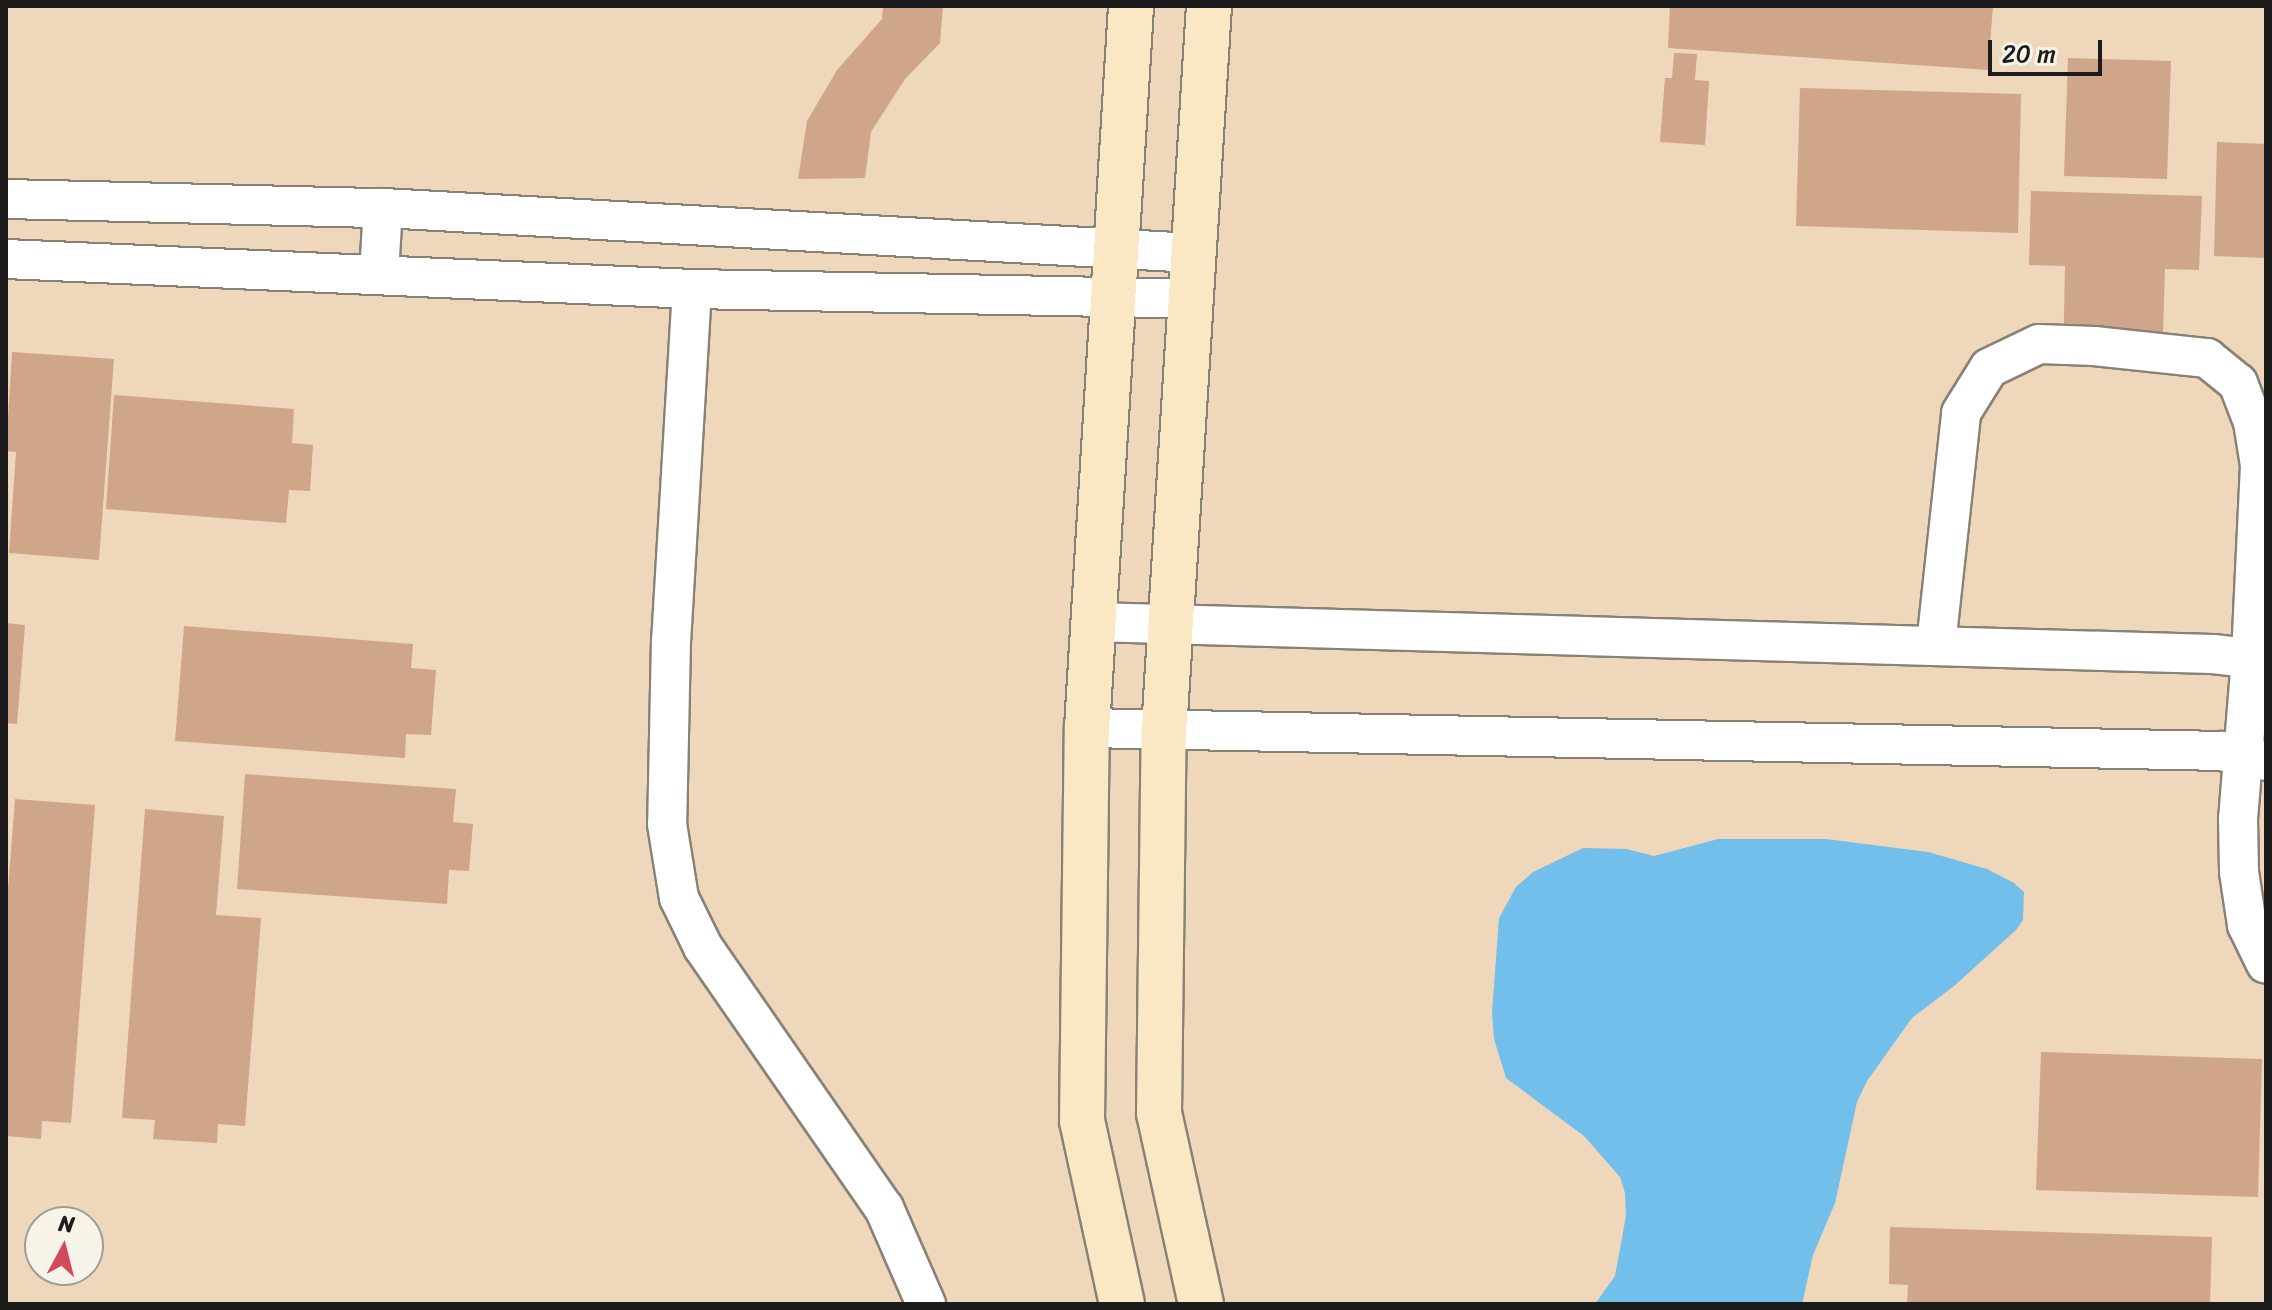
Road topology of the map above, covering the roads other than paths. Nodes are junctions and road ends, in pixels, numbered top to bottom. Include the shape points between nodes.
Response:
1 (1131, 6) edge
2 (1209, 6) edge
3 (6, 199) edge
4 (383, 208) junction
5 (1116, 252) junction
6 (1193, 253) junction
7 (6, 259) edge
8 (379, 273) junction
9 (692, 289) junction
10 (1114, 295) junction
11 (1191, 299) junction
12 (2263, 464) edge
13 (1094, 622) junction
14 (1171, 622) junction
15 (1936, 645) junction
16 (2259, 659) edge
17 (1087, 728) junction
18 (1164, 731) junction
19 (2254, 759) edge
20 (2266, 964) edge
21 (926, 1304) edge
22 (1122, 1304) edge
23 (1201, 1304) edge

1 - 5 main road
2 - 6 main road
3 - 4 street
4 - 5 street
4 - 8 street
5 - 6 street
5 - 10 main road
6 - 11 main road
7 - 8 street
8 - 9 street
9 - 10 street
9 - 21 street via 670,655 667,824 679,898 703,947 884,1208
10 - 11 street
10 - 13 main road
11 - 14 main road
12 - 15 street via 2238,383 2207,358 2039,344 1989,368 1961,413
12 - 16 street
13 - 14 street
13 - 17 main road
14 - 15 street
14 - 18 main road
15 - 16 street
16 - 19 street
17 - 18 street
17 - 22 main road via 1082,1121
18 - 19 street via 2221,751
18 - 23 main road via 1159,1113
19 - 20 street via 2238,819 2239,872 2247,925

